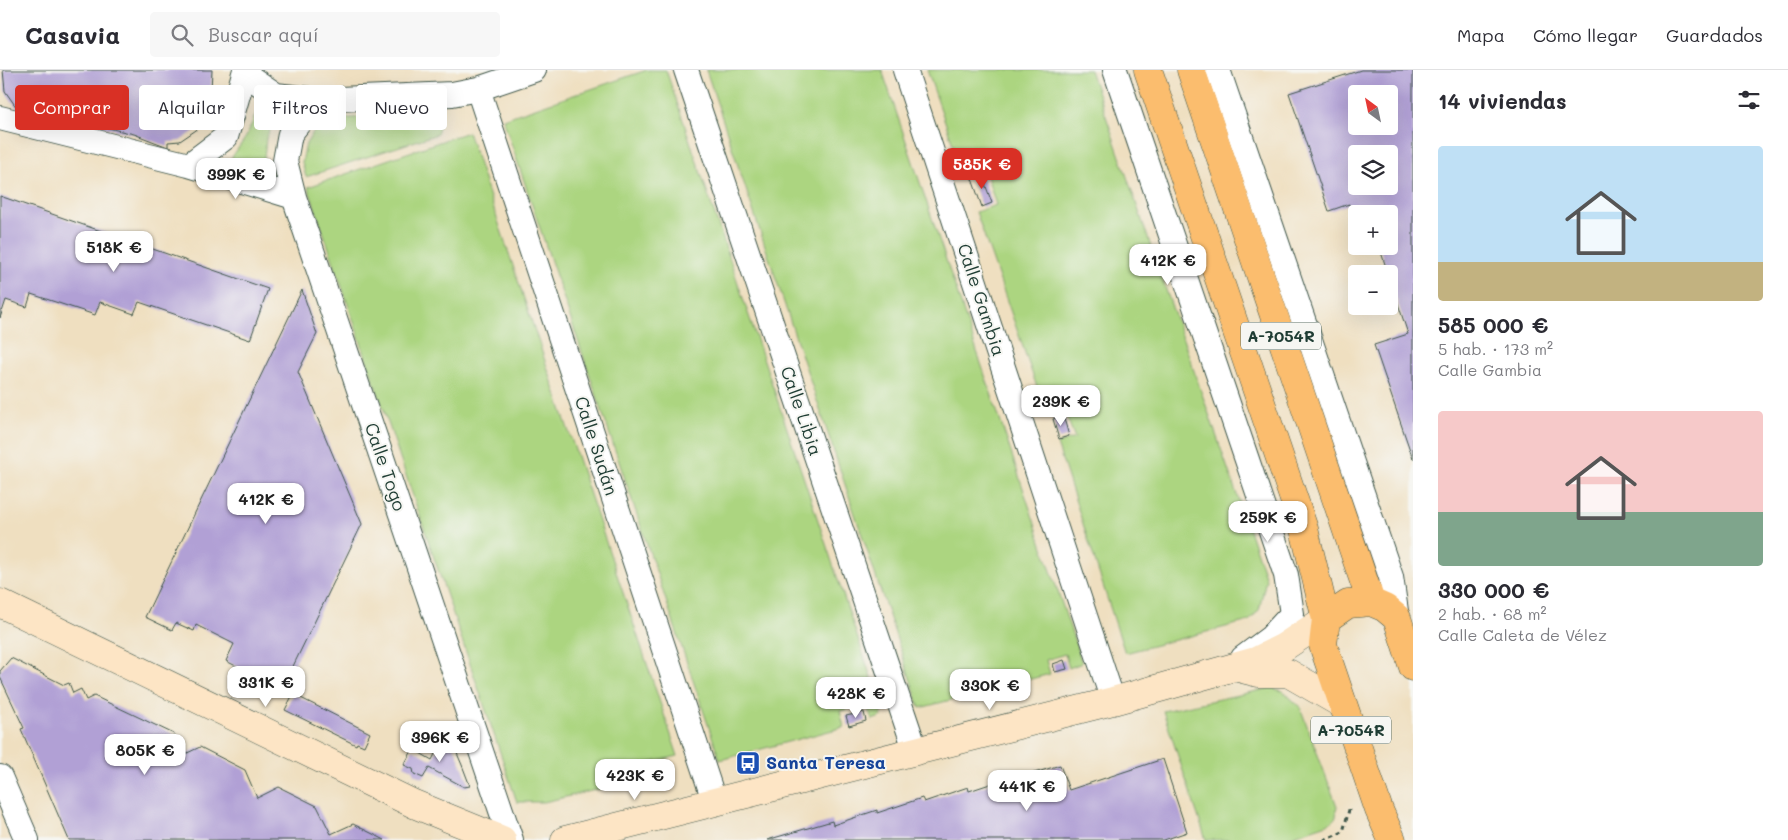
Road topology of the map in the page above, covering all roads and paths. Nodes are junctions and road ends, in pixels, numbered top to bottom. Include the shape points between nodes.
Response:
1 (534, 70) edge
2 (686, 70) edge
3 (905, 70) edge
4 (1115, 70) edge
5 (1148, 70) edge
6 (1191, 70) edge
7 (1218, 70) edge
8 (245, 72) edge
9 (262, 85) edge
10 (478, 89) junction
11 (346, 99) edge
12 (0, 118) edge
13 (293, 130) edge
14 (189, 165) junction
15 (294, 197) junction
16 (1257, 491) junction
17 (1313, 566) junction
18 (1371, 602) junction
19 (5, 610) edge
20 (1397, 618) junction
21 (1326, 619) junction
22 (1232, 666) junction
23 (1413, 667) edge
24 (1113, 702) junction
25 (1342, 704) junction
26 (916, 752) junction
27 (0, 777) edge
28 (715, 803) junction
29 (1350, 805) dead end
30 (27, 840) edge
31 (502, 840) edge
32 (511, 840) edge
33 (564, 840) edge
34 (1324, 840) edge
35 (1390, 840) edge

1 - 10 street
2 - 26 street, Calle Libia
3 - 24 street, Calle Gambia
4 - 16 street
5 - 17 main road, A-7054R via 1304,529
6 - 18 main road, A-7054R
7 - 20 street via 1391,577
8 - 9 street
8 - 14 street via 226,138
10 - 11 street via 452,94
10 - 28 street, Calle Sudán
12 - 14 street
13 - 15 street, Calle Togo via 285,161
14 - 15 street
15 - 32 street, Calle Togo
16 - 17 street via 1278,512 1286,537
16 - 22 street via 1286,575 1292,614 1270,638
17 - 21 main road, A-7054R
18 - 20 main road
18 - 21 main road via 1348,604
19 - 31 street via 414,804
20 - 23 main road
21 - 22 street via 1284,647 1256,661
21 - 25 main road, A-7054R via 1323,646
22 - 24 street
22 - 25 street via 1258,674 1288,673
24 - 26 street
25 - 35 main road, A-7054R
26 - 28 street
27 - 30 street
28 - 33 street
29 - 34 path via 1343,832

